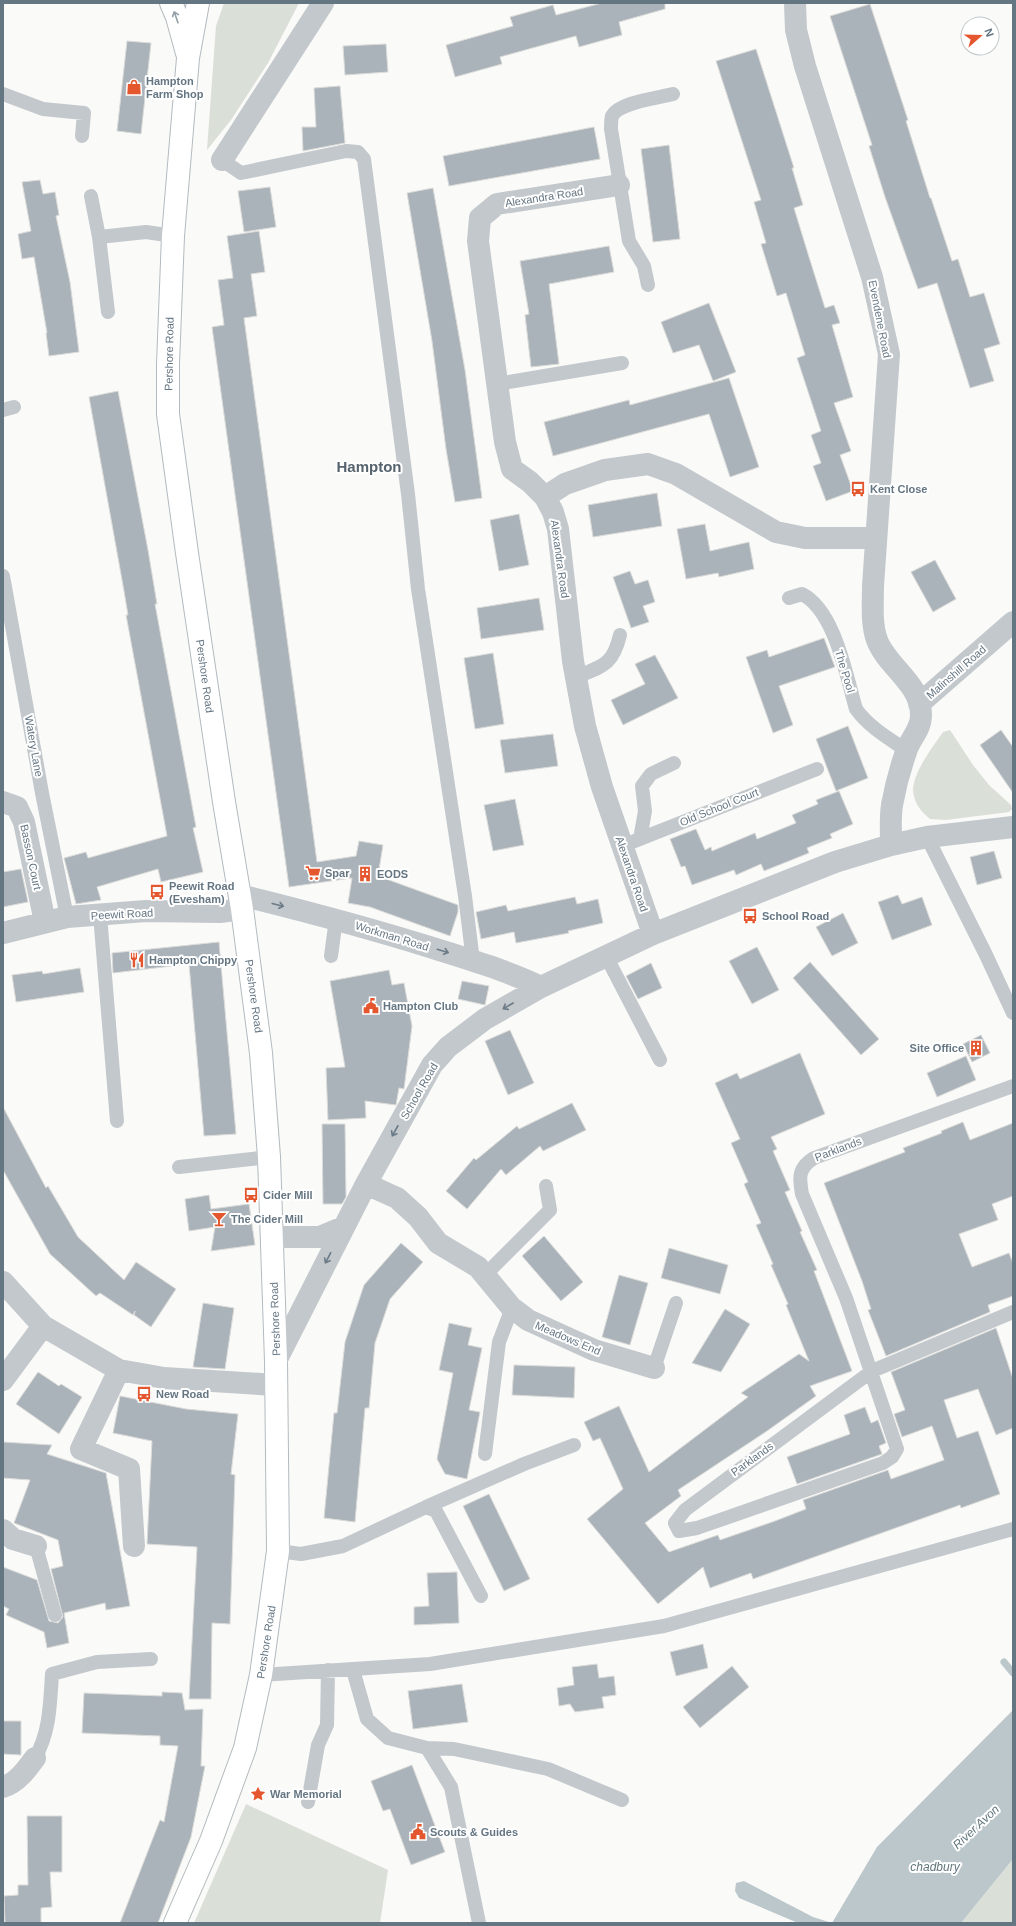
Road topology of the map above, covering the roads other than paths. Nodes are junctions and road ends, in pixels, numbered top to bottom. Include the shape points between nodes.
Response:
1 (171, 3) edge
2 (198, 3) edge
3 (323, 3) edge
4 (795, 3) edge
5 (188, 58) junction
6 (3, 94) edge
7 (673, 94) dead end
8 (82, 136) dead end
9 (222, 160) joint
10 (619, 185) junction
11 (91, 196) dead end
12 (174, 236) junction
13 (99, 237) junction
14 (648, 286) dead end
15 (108, 312) dead end
16 (622, 363) dead end
17 (498, 384) junction
18 (545, 498) junction
19 (876, 538) junction
20 (3, 576) edge
21 (789, 598) dead end
22 (1013, 622) edge
23 (620, 635) dead end
24 (576, 677) junction
25 (919, 704) junction
26 (906, 750) junction
27 (674, 763) dead end
28 (817, 769) dead end
29 (3, 802) edge
30 (1013, 827) edge
31 (927, 838) junction
32 (631, 843) junction
33 (891, 845) junction
34 (241, 902) junction
35 (100, 914) junction
36 (67, 917) junction
37 (336, 919) junction
38 (45, 922) junction
39 (3, 933) edge
40 (653, 934) junction
41 (331, 956) dead end
42 (606, 956) junction
43 (473, 961) junction
44 (541, 987) junction
45 (1013, 1013) edge
46 (660, 1060) dead end
47 (1013, 1086) edge
48 (117, 1121) dead end
49 (269, 1157) junction
50 (179, 1167) dead end
51 (366, 1184) junction
52 (546, 1186) dead end
53 (344, 1227) junction
54 (272, 1237) junction
55 (485, 1275) junction
56 (3, 1282) edge
57 (676, 1303) dead end
58 (512, 1308) junction
59 (1013, 1312) edge
60 (43, 1326) junction
61 (276, 1361) junction
62 (654, 1368) joint
63 (119, 1370) junction
64 (872, 1371) junction
65 (3, 1380) edge
66 (276, 1385) junction
67 (574, 1445) dead end
68 (485, 1454) dead end
69 (426, 1507) junction
70 (1013, 1529) edge
71 (3, 1530) edge
72 (36, 1546) joint
73 (134, 1546) dead end
74 (278, 1551) junction
75 (481, 1596) dead end
76 (55, 1615) dead end
77 (151, 1659) dead end
78 (328, 1670) junction
79 (353, 1670) junction
80 (261, 1675) junction
81 (428, 1748) junction
82 (35, 1758) joint
83 (3, 1787) edge
84 (622, 1800) dead end
85 (308, 1802) dead end
86 (175, 1923) edge
87 (479, 1923) edge

5 -> 1 main road, Pershore Road
2 - 5 main road, Pershore Road
3 - 9 street
4 - 19 street, Evendene Road via 796,30 872,277 889,354
5 - 12 main road, Pershore Road
6 - 8 lane via 43,108 84,113
7 - 10 lane via 629,104 617,109 612,117 611,129
9 - 43 lane via 241,173 346,151 358,152 364,159 418,589
10 - 14 lane via 628,241 644,266
10 - 17 street, Alexandra Road via 498,204 480,218 478,241
11 - 13 lane
12 - 13 lane via 146,232
12 - 34 main road, Pershore Road via 168,414 186,553
13 - 15 lane
16 - 17 lane
17 - 18 street, Alexandra Road via 512,469 530,482
18 - 19 street via 565,484 605,470 648,464 676,474 776,532 805,538
18 - 24 street, Alexandra Road via 558,529
19 - 25 street, Evendene Road via 873,612 877,640 886,656 910,686
20 - 36 lane, Watery Lane
21 - 26 lane, The Pool via 802,594 817,605 835,639 856,709 879,732
22 - 25 street, Malinshill Road
23 - 24 lane via 616,651 603,666
24 - 32 street, Alexandra Road via 585,726
25 - 26 street, Malinshill Road via 921,716 917,731
26 - 33 street, Malinshill Road via 892,806
27 - 32 lane via 651,774 642,786 645,811
28 - 32 lane, Old School Court
29 - 38 street, Basson Court via 17,807 24,822
30 - 31 street, School Road
31 - 33 street, School Road
31 - 45 lane
32 - 40 street, Alexandra Road
33 - 40 street, School Road via 835,862
34 - 35 street, Peewit Road via 220,912 146,911
34 -> 37 street, Workman Road
34 - 49 main road, Pershore Road via 261,1053
35 - 36 street, Peewit Road
35 - 48 lane
36 - 38 street, Peewit Road
37 - 41 lane
37 -> 43 street, Workman Road
38 - 39 street, Peewit Road
40 - 42 street, School Road
42 - 44 street, School Road
42 - 46 lane
43 - 44 street, Workman Road via 519,976
44 -> 51 street, School Road via 485,1019 448,1047 432,1065
47 - 64 lane, Parklands via 814,1158 805,1164 801,1171 802,1194 846,1298
49 - 50 lane
49 - 54 main road, Pershore Road
51 - 53 street, School Road
51 - 55 street, Meadows End via 397,1198 418,1216 438,1243 478,1267
52 - 55 lane via 550,1210
53 - 54 street via 320,1237
53 -> 61 street, School Road
54 - 61 main road, Pershore Road
55 - 58 street, Meadows End
56 - 60 street
57 - 62 lane
58 - 62 street, Meadows End via 547,1330 594,1350
58 - 68 lane via 499,1342
59 - 64 lane, Parklands
60 - 63 street
60 - 65 street
61 - 66 main road, Pershore Road
63 - 66 street via 164,1378
63 - 73 street via 82,1448 129,1469
64 - 64 lane, Parklands via 897,1449 892,1457 697,1528 680,1531 675,1523 685,1510
66 - 74 main road, Pershore Road
67 - 69 lane
69 - 74 lane via 343,1546 301,1554
69 - 75 lane via 436,1510
70 - 79 lane via 664,1626 430,1664
71 - 72 street via 13,1539
72 - 76 lane
74 - 80 main road, Pershore Road
77 - 82 lane via 97,1662 52,1674 47,1732
78 - 79 lane
78 - 80 lane
78 - 85 lane via 327,1725 318,1745
79 - 81 lane via 367,1719 388,1738
80 - 86 main road, Pershore Road via 245,1748 211,1841
81 - 84 lane via 454,1749 548,1769
81 - 87 lane via 451,1787
82 - 83 street via 24,1772 8,1786

